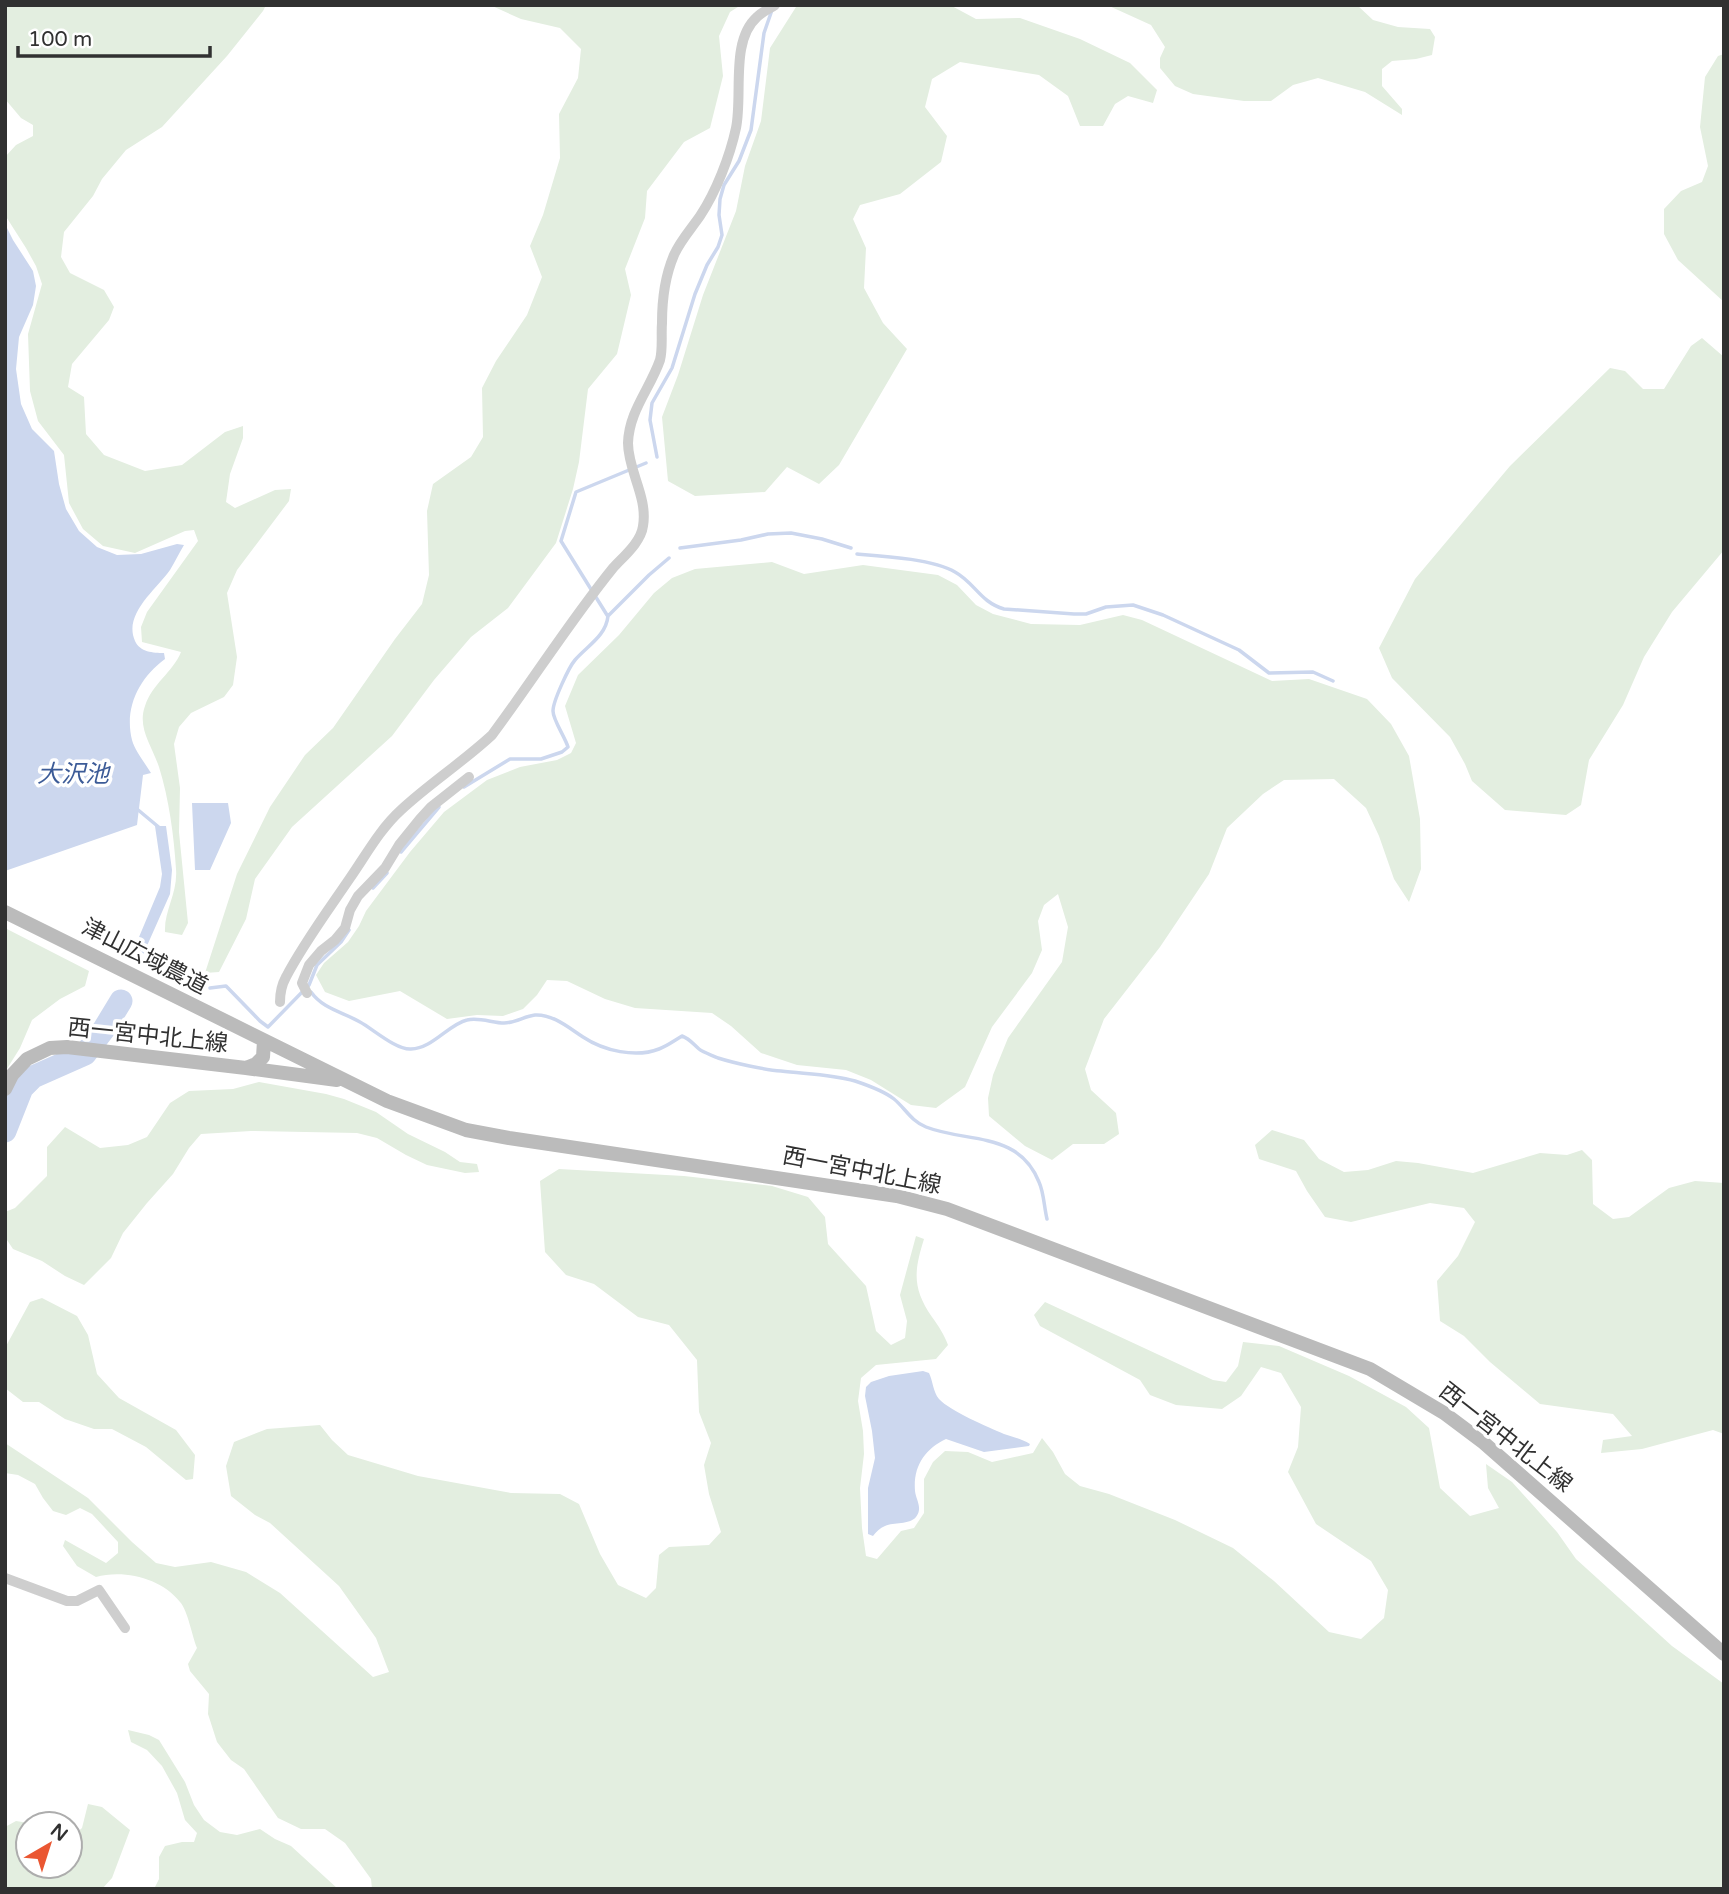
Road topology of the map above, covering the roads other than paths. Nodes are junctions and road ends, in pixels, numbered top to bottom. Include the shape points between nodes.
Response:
1 (775, 5) edge
2 (468, 777) dead end
3 (5, 912) edge
4 (307, 993) dead end
5 (280, 1002) dead end
6 (264, 1041) junction
7 (246, 1068) junction
8 (345, 1081) junction
9 (5, 1089) edge
10 (5, 1578) edge
11 (125, 1628) dead end
12 (1724, 1654) edge

1 - 5 street via 748,27 729,152 709,202 674,256 666,282 661,357 632,419 628,444 642,500 643,526 636,542 492,735 385,827 286,976
2 - 4 street via 425,813 358,896 345,928 309,965 302,983
3 - 6 main road, 津山広域農道
6 - 7 main road, 西一宮中北上線 via 263,1057
6 - 8 main road, 西一宮中北上線
7 - 8 main road
7 - 9 main road, 西一宮中北上線 via 50,1048 19,1066
8 - 12 main road, 西一宮中北上線 via 466,1130 845,1187 947,1209 1370,1369 1484,1443
10 - 11 street via 67,1601 99,1590

